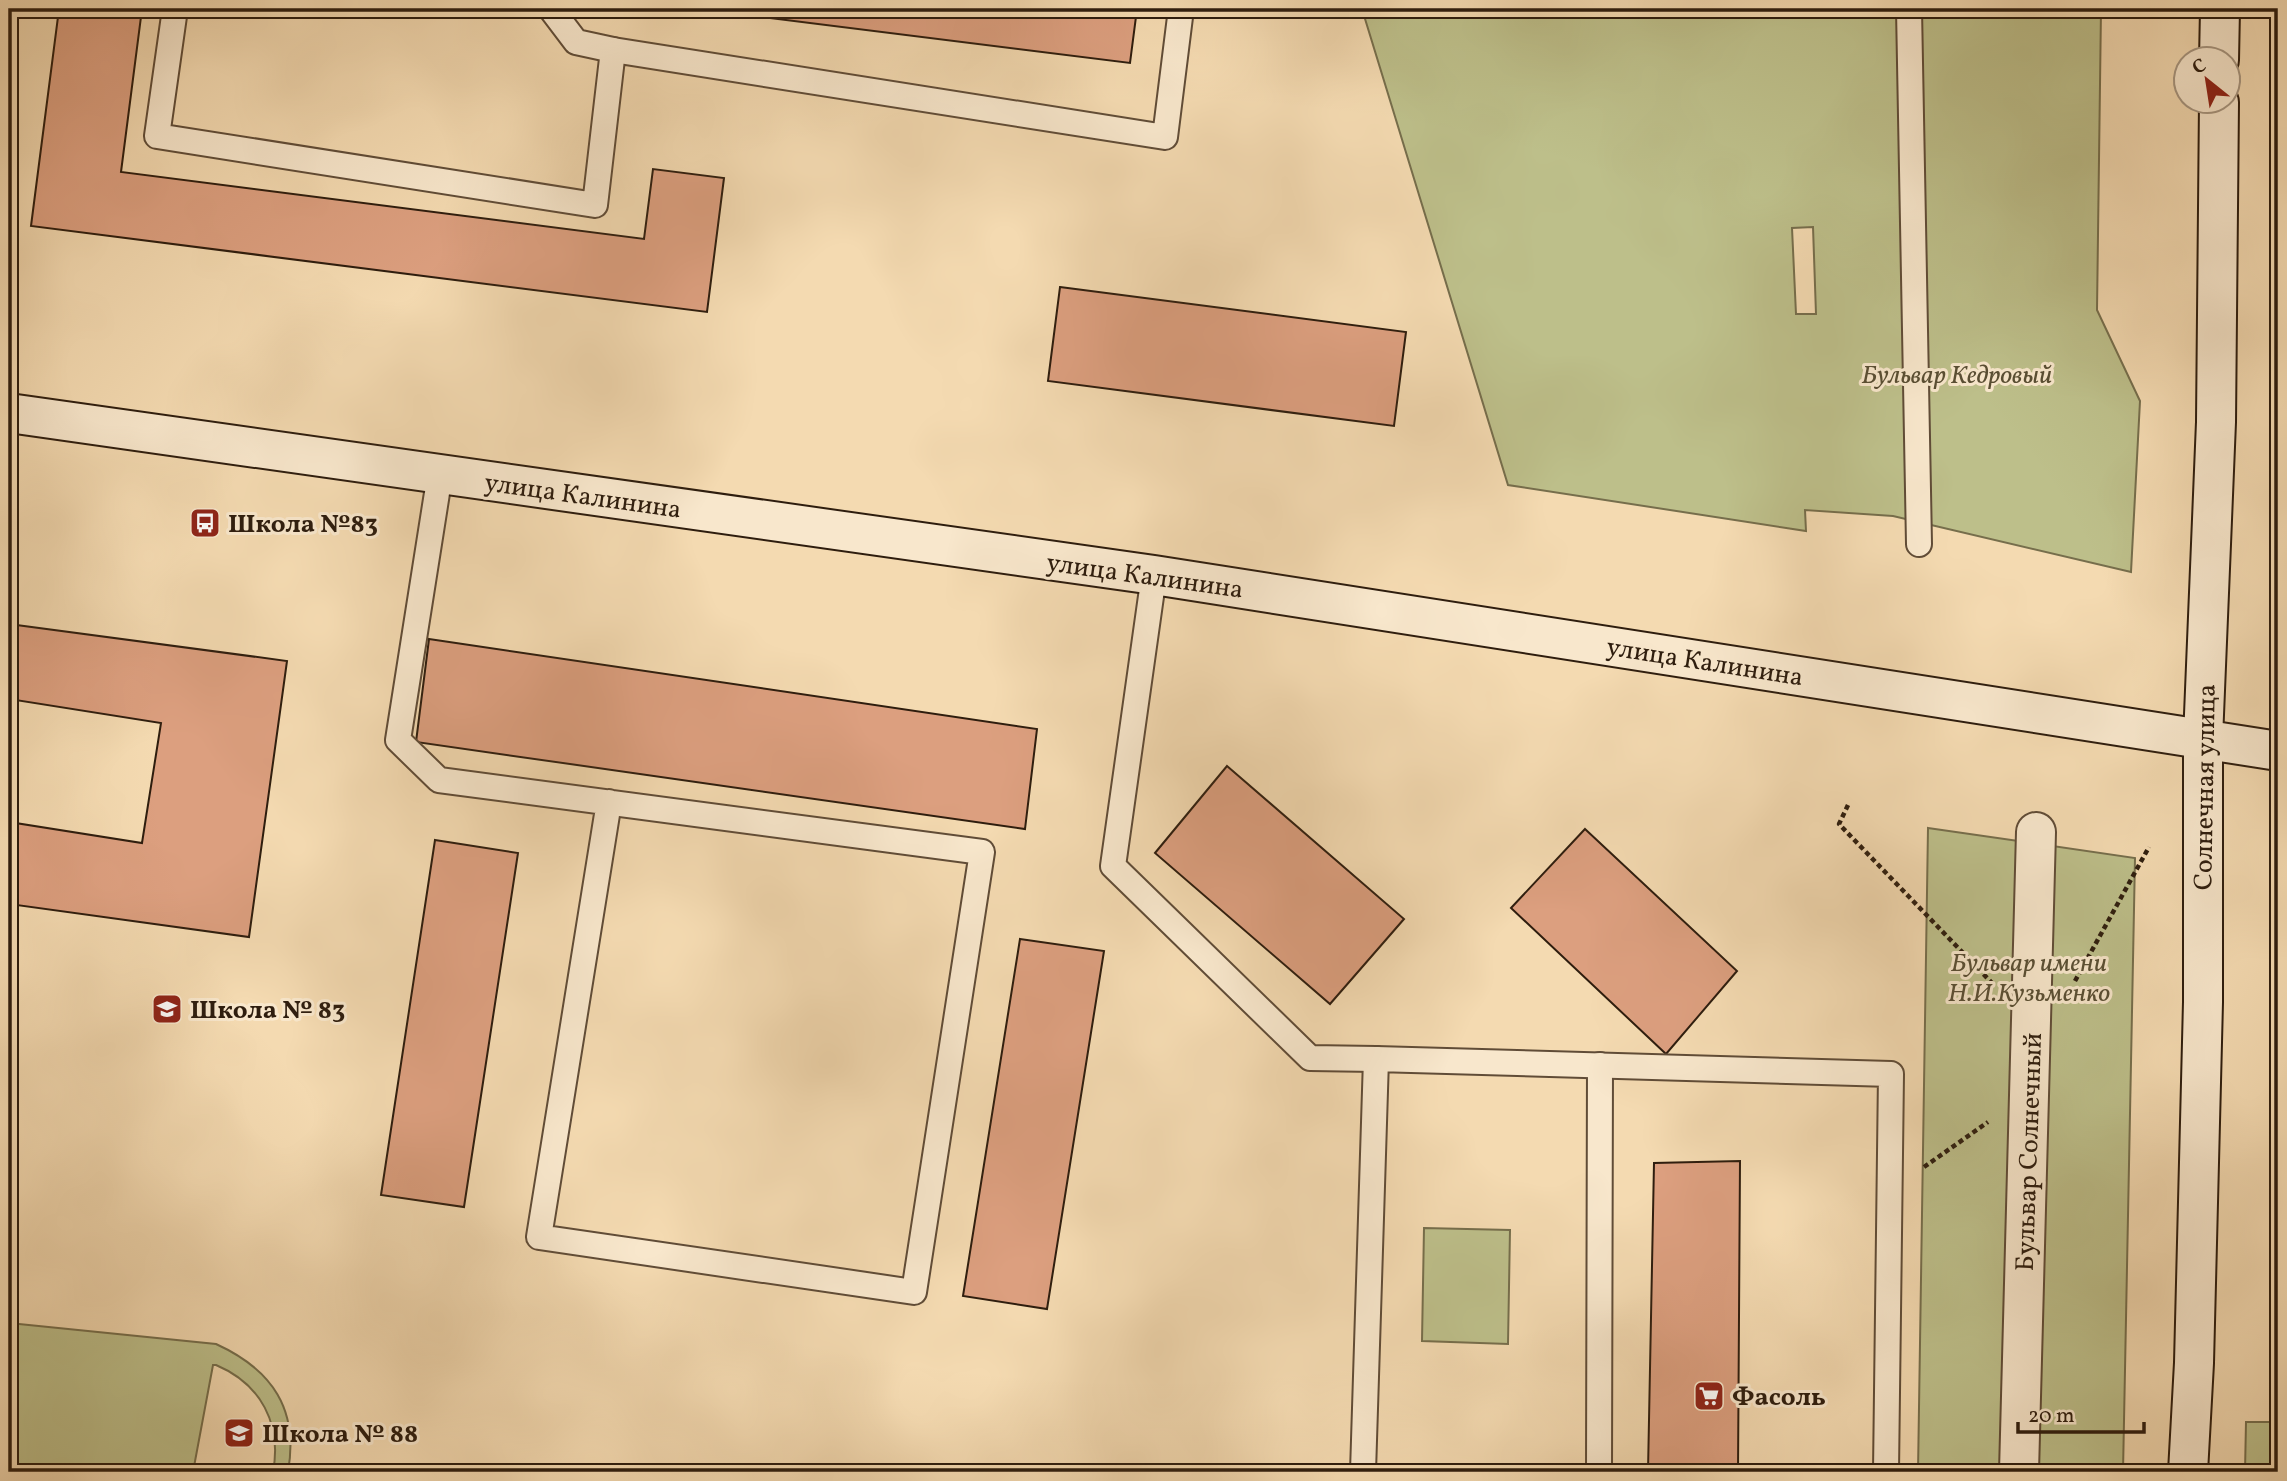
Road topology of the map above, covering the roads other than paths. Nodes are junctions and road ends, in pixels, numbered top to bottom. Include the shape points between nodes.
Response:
1 (175, 9) edge
2 (551, 9) edge
3 (1181, 9) edge
4 (1909, 9) edge
5 (2220, 9) edge
6 (2220, 46) edge
7 (613, 50) junction
8 (2219, 116) edge
9 (9, 413) edge
10 (440, 474) junction
11 (1919, 544) dead end
12 (1154, 575) junction
13 (2203, 739) junction
14 (2278, 751) edge
15 (609, 802) junction
16 (2036, 832) dead end
17 (1376, 1059) junction
18 (1600, 1065) junction
19 (1363, 1472) edge
20 (1599, 1472) edge
21 (1886, 1472) edge
22 (2019, 1472) edge
23 (2188, 1472) edge

1 - 7 lane via 157,136 595,205
2 - 7 lane via 576,42
3 - 7 lane via 1165,136
4 - 11 lane
5 - 6 main road
8 - 13 main road, Солнечная улица via 2216,422
9 - 10 main road, улица Калинина
10 - 12 main road, улица Калинина
10 - 15 lane via 398,740 439,780
12 - 13 main road, улица Калинина
12 - 17 lane via 1112,866 1310,1058
13 - 14 main road, улица Калинина
13 - 23 main road, Солнечная улица via 2203,1002
15 - 15 lane via 982,852 914,1292 539,1237
16 - 22 main road, Бульвар Солнечный
17 - 18 lane
17 - 19 lane
18 - 20 lane
18 - 21 lane via 1891,1074

